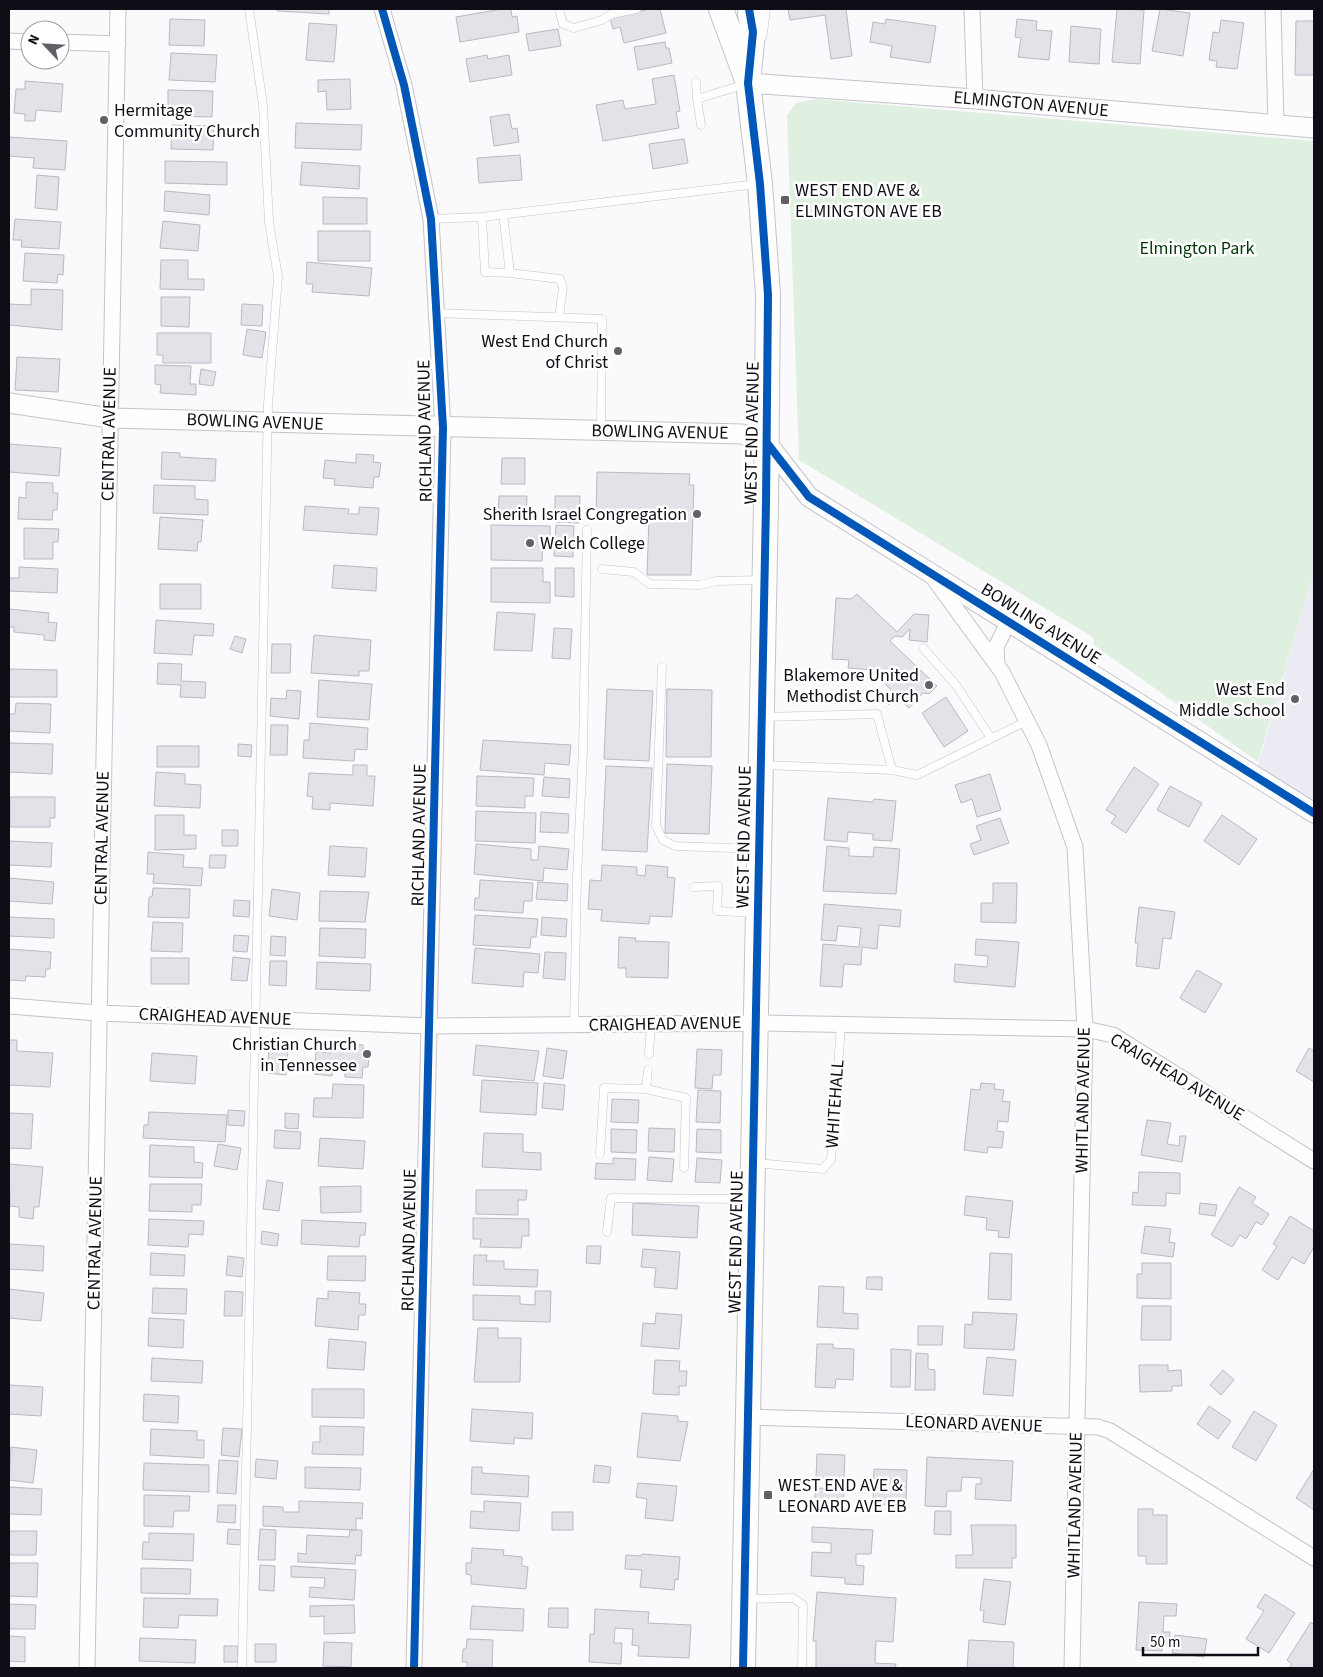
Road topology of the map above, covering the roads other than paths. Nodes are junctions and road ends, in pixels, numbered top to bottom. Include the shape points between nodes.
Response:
1 (118, 9) edge
2 (249, 9) edge
3 (382, 9) edge
4 (559, 9) edge
5 (636, 9) edge
6 (721, 9) edge
7 (972, 9) edge
8 (1273, 9) edge
9 (753, 16) edge
10 (70, 42) edge
11 (118, 44) junction
12 (696, 82) dead end
13 (748, 83) junction
14 (697, 99) junction
15 (975, 99) junction
16 (701, 125) dead end
17 (1276, 125) junction
18 (1314, 128) edge
19 (760, 184) junction
20 (503, 214) junction
21 (482, 217) junction
22 (431, 219) junction
23 (510, 273) junction
24 (436, 314) junction
25 (559, 317) junction
26 (9, 403) edge
27 (110, 418) junction
28 (268, 422) junction
29 (443, 428) junction
30 (601, 431) junction
31 (767, 443) junction
32 (588, 530) dead end
33 (602, 570) dead end
34 (928, 571) junction
35 (765, 580) junction
36 (1009, 621) junction
37 (923, 648) dead end
38 (997, 665) junction
39 (662, 668) dead end
40 (762, 717) junction
41 (1027, 721) junction
42 (991, 738) junction
43 (761, 764) junction
44 (892, 770) junction
45 (1314, 813) edge
46 (759, 849) junction
47 (694, 887) dead end
48 (758, 913) junction
49 (9, 1006) edge
50 (98, 1013) junction
51 (255, 1019) junction
52 (756, 1023) junction
53 (651, 1024) junction
54 (574, 1025) junction
55 (429, 1026) junction
56 (841, 1026) junction
57 (1086, 1029) junction
58 (648, 1054) dead end
59 (648, 1070) dead end
60 (646, 1089) junction
61 (600, 1154) dead end
62 (1314, 1161) edge
63 (753, 1163) junction
64 (684, 1168) dead end
65 (752, 1199) junction
66 (607, 1232) dead end
67 (748, 1417) junction
68 (1076, 1426) junction
69 (1314, 1558) edge
70 (744, 1599) junction
71 (87, 1668) edge
72 (242, 1668) edge
73 (414, 1668) edge
74 (743, 1668) edge
75 (802, 1668) edge
76 (1072, 1668) edge

1 - 11 street, CENTRAL AVENUE
2 - 28 lane via 262,105 268,222 278,277
3 - 22 street, RICHLAND AVENUE via 404,85
4 - 5 lane via 563,24 574,28
6 - 13 main road, WEST END AVENUE
7 - 15 street
8 - 17 street
9 - 13 main road, WEST END AVENUE
10 - 11 street
11 - 27 street, CENTRAL AVENUE
12 - 14 lane
13 - 14 lane
13 - 15 street, ELMINGTON AVENUE
13 - 19 main road, WEST END AVENUE
14 - 16 lane
15 - 17 street, ELMINGTON AVENUE
17 - 18 street, ELMINGTON AVENUE
19 - 20 lane
19 - 31 main road, WEST END AVENUE via 768,296
20 - 21 lane
20 - 23 lane
21 - 22 lane
21 - 23 lane via 485,272
22 - 24 street, RICHLAND AVENUE
23 - 25 lane via 560,279 563,288
24 - 25 lane
24 - 29 street, RICHLAND AVENUE
25 - 30 lane via 602,318
26 - 27 street, BOWLING AVENUE
27 - 28 street, BOWLING AVENUE
27 - 50 street, CENTRAL AVENUE
28 - 29 street, BOWLING AVENUE
28 - 51 lane
29 - 30 street, BOWLING AVENUE
29 - 55 street, RICHLAND AVENUE
30 - 31 street, BOWLING AVENUE via 742,434
31 - 34 street, BOWLING AVENUE via 809,497
31 - 35 main road, WEST END AVENUE
32 - 54 lane
33 - 35 lane via 634,572 650,584 700,585 716,581
34 - 36 street, BOWLING AVENUE
34 - 38 street, WHITLAND AVENUE
35 - 40 main road, WEST END AVENUE
36 - 38 street via 996,647
36 - 45 street, BOWLING AVENUE
37 - 42 lane via 956,685
38 - 41 street, WHITLAND AVENUE
39 - 46 lane via 656,826 663,840 675,846
40 - 43 main road, WEST END AVENUE
40 - 44 lane via 877,714
41 - 42 lane
41 - 57 street, WHITLAND AVENUE via 1039,745 1075,847
42 - 44 lane via 917,775
43 - 44 lane
43 - 46 main road, WEST END AVENUE
46 - 48 main road, WEST END AVENUE
47 - 48 lane via 718,886 717,911
48 - 52 main road, WEST END AVENUE
49 - 50 street, CRAIGHEAD AVENUE
50 - 51 street, CRAIGHEAD AVENUE
50 - 71 street, CENTRAL AVENUE
51 - 55 street, CRAIGHEAD AVENUE
51 - 72 lane
52 - 53 street, CRAIGHEAD AVENUE
52 - 56 street, CRAIGHEAD AVENUE
52 - 63 main road, WEST END AVENUE
53 - 54 street, CRAIGHEAD AVENUE
53 - 58 lane
54 - 55 street, CRAIGHEAD AVENUE
55 - 73 street, RICHLAND AVENUE
56 - 57 street, CRAIGHEAD AVENUE
56 - 63 lane, WHITEHALL via 831,1160 823,1169
57 - 62 street, CRAIGHEAD AVENUE via 1113,1035
57 - 68 street, WHITLAND AVENUE
59 - 60 lane
60 - 61 lane via 604,1088
60 - 64 lane via 686,1098
63 - 65 main road, WEST END AVENUE
65 - 66 lane via 611,1198
65 - 67 main road, WEST END AVENUE
67 - 68 street, LEONARD AVENUE
67 - 70 main road, WEST END AVENUE
68 - 69 street, LEONARD AVENUE via 1110,1431
68 - 76 street, WHITLAND AVENUE
70 - 74 main road, WEST END AVENUE
70 - 75 lane via 793,1598 803,1605

